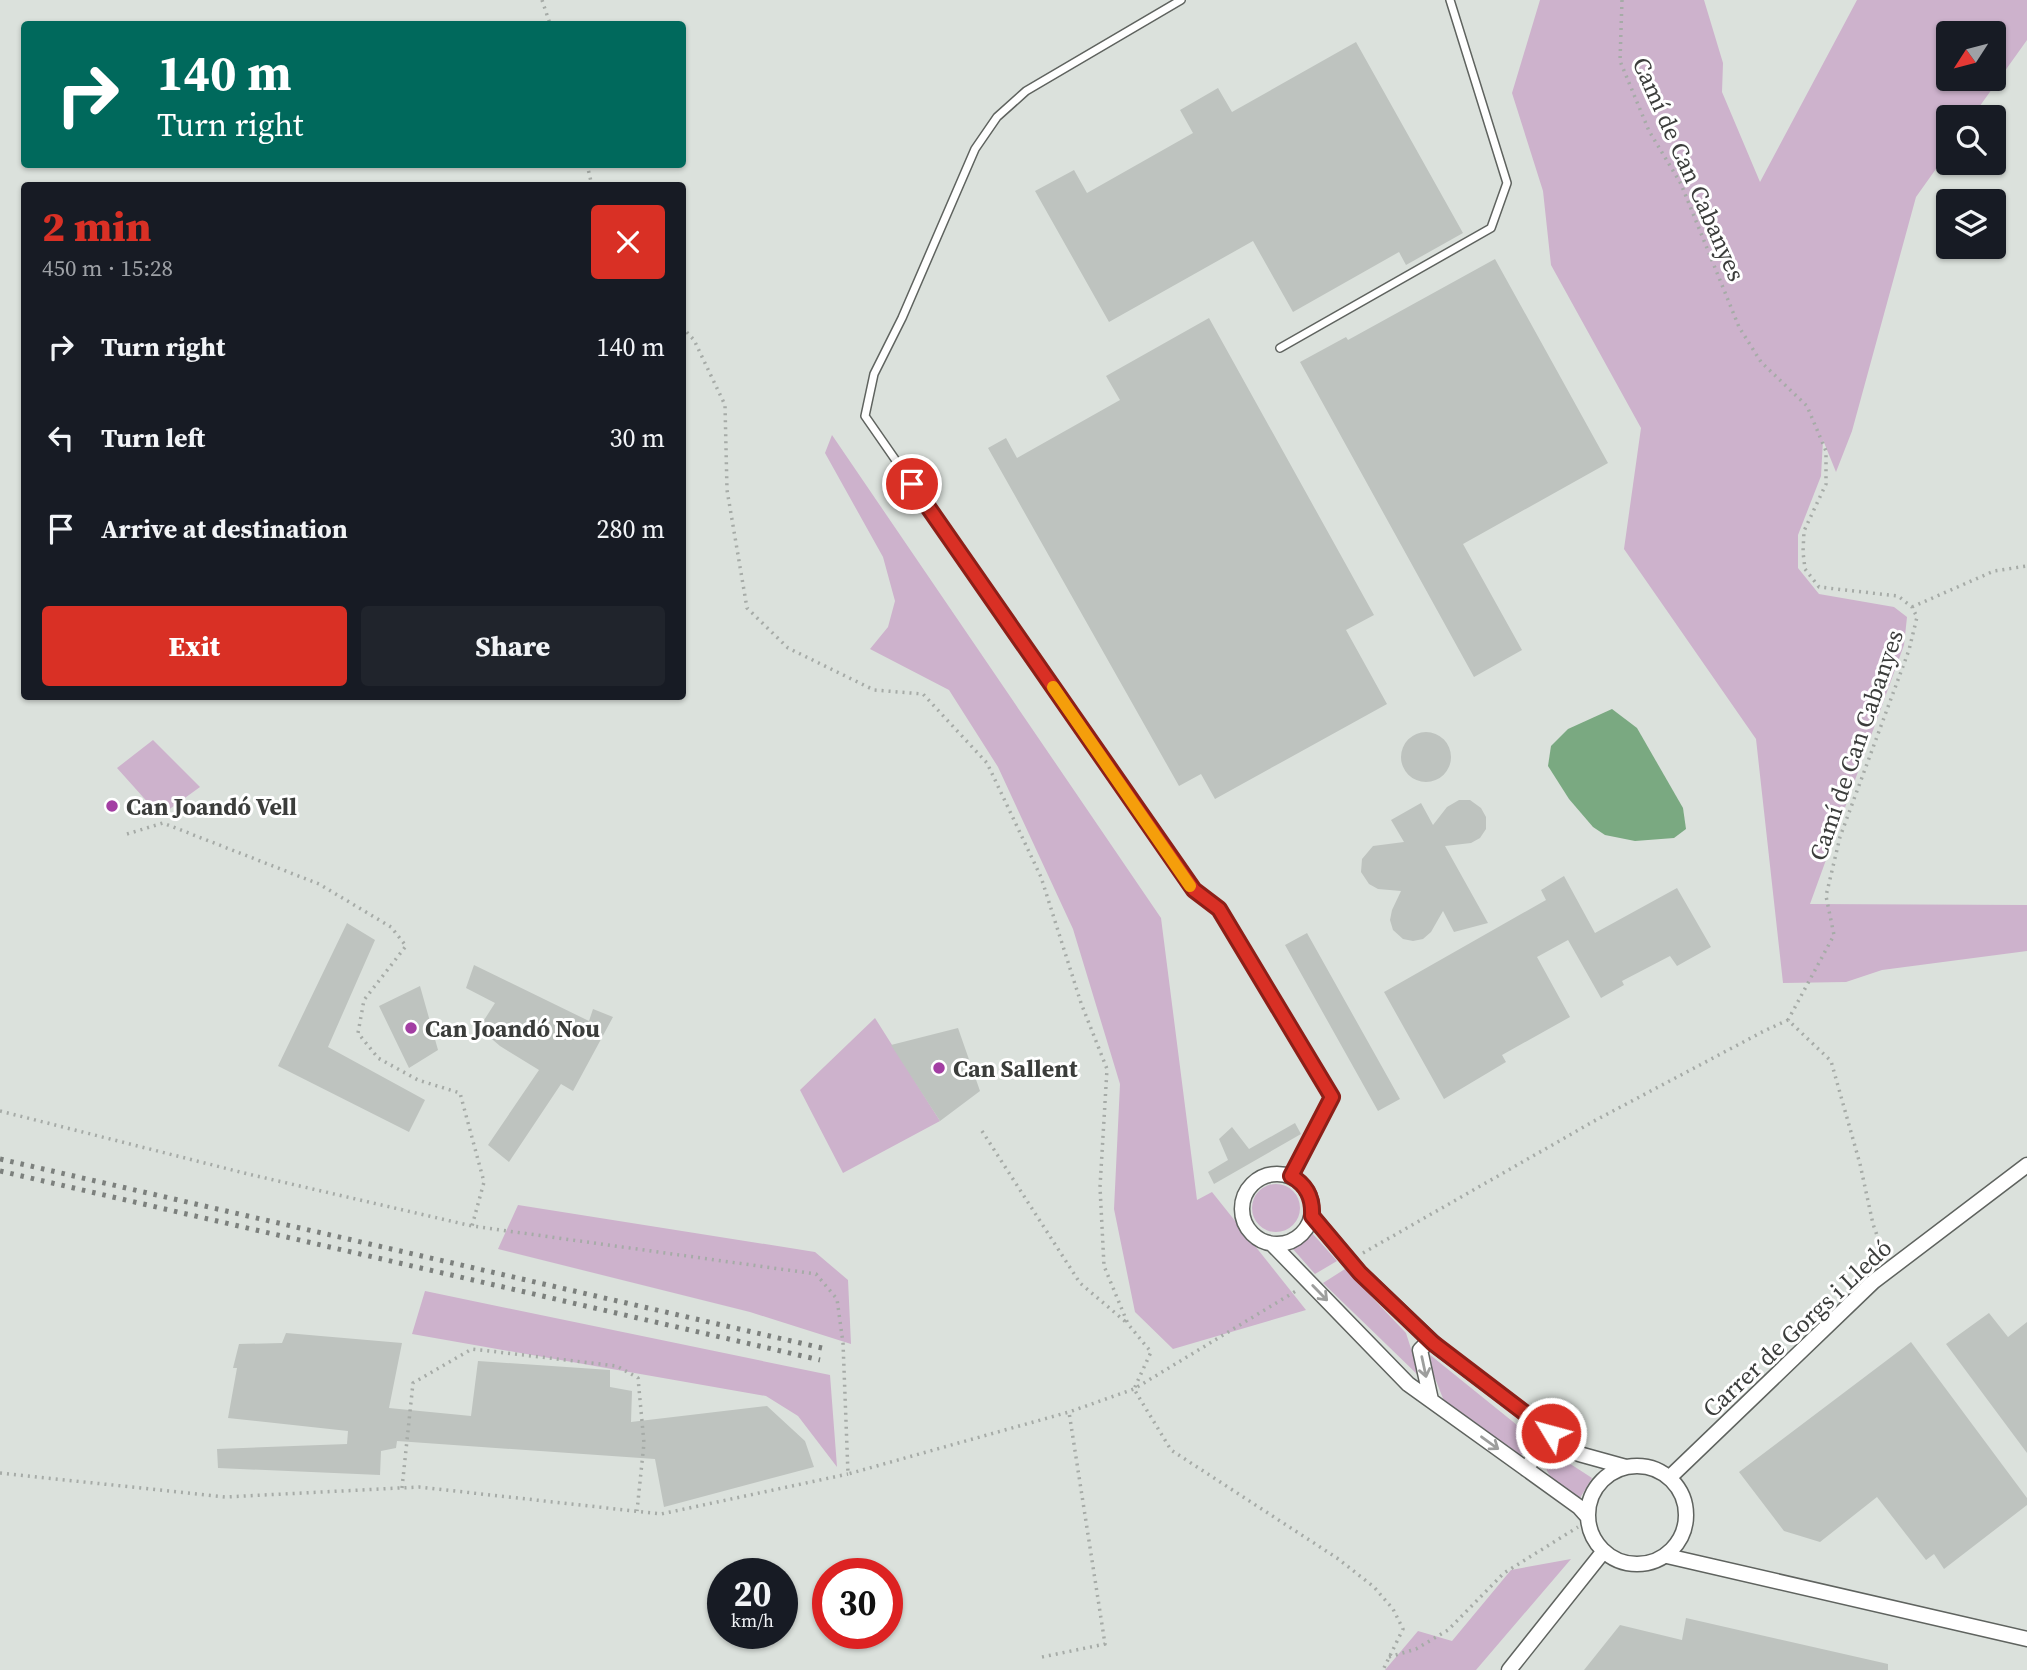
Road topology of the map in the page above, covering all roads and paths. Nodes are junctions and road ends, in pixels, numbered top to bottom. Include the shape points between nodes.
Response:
1 (542, 0) edge
2 (1181, 0) edge
3 (1450, 0) edge
4 (1622, 0) edge
5 (549, 21) edge
6 (686, 331) edge
7 (1280, 348) dead end
8 (2027, 566) edge
9 (1912, 607) junction
10 (127, 834) dead end
11 (1788, 1020) junction
12 (0, 1111) edge
13 (982, 1130) dead end
14 (2027, 1166) edge
15 (1291, 1176) junction
16 (1312, 1216) junction
17 (472, 1226) junction
18 (1273, 1244) junction
19 (1349, 1261) junction
20 (1889, 1270) junction
21 (1310, 1282) junction
22 (1128, 1324) junction
23 (1433, 1343) junction
24 (1134, 1389) junction
25 (1431, 1400) junction
26 (1069, 1412) junction
27 (1551, 1433) junction
28 (1626, 1467) junction
29 (1526, 1469) junction
30 (0, 1473) edge
31 (848, 1474) junction
32 (1669, 1478) junction
33 (402, 1488) junction
34 (637, 1511) junction
35 (1587, 1518) junction
36 (1603, 1552) junction
37 (1667, 1556) junction
38 (2027, 1639) edge
39 (1042, 1657) dead end
40 (1389, 1657) junction
41 (1383, 1670) edge
42 (1509, 1670) edge

1 - 5 path
2 - 15 lane via 1026,91 997,117 975,149 874,374 866,416 1194,890 1219,909 1332,1097
3 - 7 lane via 1507,183 1491,228
4 - 9 path, Camí de Can Cabanyes via 1620,61 1650,131 1681,184 1739,327 1761,362 1807,407 1826,452 1826,484 1804,531 1805,569 1819,587 1898,596
6 - 22 path via 725,405 727,490 747,608 788,648 849,678 874,690 923,694 988,763 1041,877 1107,1069 1100,1187 1104,1266
8 - 9 path via 1994,571
9 - 11 path, Camí de Can Cabanyes via 1917,617 1909,650 1840,837 1826,896 1834,935
10 - 17 path via 163,823 319,884 391,927 406,946 364,1000 358,1034 378,1058 418,1080 460,1093 484,1182
11 - 19 path via 1596,1120
11 - 20 path via 1831,1061
12 - 17 path
13 - 22 path via 1080,1283
14 - 20 street, Carrer de Gorgs i Lledó
15 - 16 street via 1308,1191
15 - 18 street via 1258,1178 1243,1197 1244,1223 1256,1237
16 - 18 street via 1301,1236
16 - 19 street
17 - 31 path via 816,1275 837,1299
18 - 21 street
19 - 23 street
20 - 32 street, Carrer de Gorgs i Lledó
21 - 24 path
21 -> 25 street via 1408,1384
22 - 24 path via 1151,1352
23 -> 25 street via 1420,1350
23 - 27 street
24 - 26 path
24 - 40 path via 1171,1450 1374,1587 1394,1609 1403,1629
25 -> 29 street
26 - 31 path
26 - 39 path via 1105,1644
27 - 28 street via 1579,1454
27 - 29 street
28 - 32 street via 1655,1469
28 - 35 street via 1597,1485
29 - 35 street via 1579,1507
30 - 33 path via 225,1497
31 - 34 path via 661,1514
32 - 37 street via 1686,1508 1680,1541
33 - 34 path
33 - 34 path via 413,1383 472,1349 617,1366 638,1378 644,1443
35 - 36 street via 1590,1534
35 - 40 path via 1504,1573 1448,1630 1416,1649
36 - 37 street via 1634,1566
36 - 42 street
37 - 38 street
40 - 41 path

